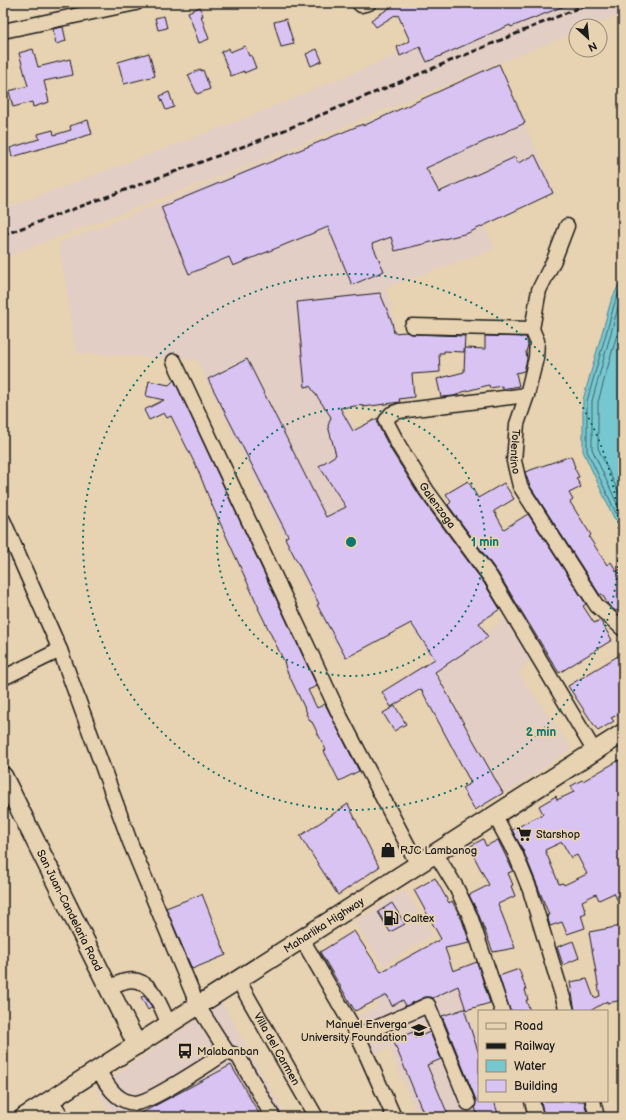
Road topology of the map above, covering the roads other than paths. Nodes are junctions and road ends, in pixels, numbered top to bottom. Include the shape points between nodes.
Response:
1 (136, 3) edge
2 (359, 3) edge
3 (369, 3) edge
4 (3, 31) edge
5 (567, 226) dead end
6 (412, 326) dead end
7 (532, 329) junction
8 (174, 361) dead end
9 (527, 395) junction
10 (3, 520) edge
11 (623, 629) edge
12 (60, 650) junction
13 (3, 678) edge
14 (623, 733) edge
15 (595, 752) junction
16 (3, 776) edge
17 (495, 816) junction
18 (436, 854) junction
19 (418, 865) junction
20 (302, 939) junction
21 (238, 980) junction
22 (108, 988) junction
23 (198, 1006) junction
24 (502, 1010) edge
25 (567, 1010) edge
26 (169, 1025) junction
27 (358, 1036) junction
28 (137, 1045) junction
29 (226, 1052) junction
30 (98, 1070) junction
31 (51, 1100) junction
32 (532, 1102) edge
33 (593, 1102) edge
34 (468, 1103) dead end
35 (24, 1117) edge
36 (62, 1117) edge
37 (273, 1117) edge
38 (316, 1117) edge
39 (394, 1117) edge
40 (536, 1117) edge
41 (597, 1117) edge

1 - 4 street
2 - 3 street
5 - 7 street, Tolentino via 539,290
6 - 7 street
7 - 9 street, Tolentino via 537,342 536,358
8 - 19 street via 341,718
9 - 11 street, Tolentino via 517,424 514,462 520,486 597,606
9 - 15 street, Galenzoga via 399,411 391,414 386,421 427,492 490,578
10 - 12 street
12 - 13 street
12 - 23 street via 130,842
14 - 15 main road, Maharlika Highway
15 - 17 main road, Maharlika Highway
16 - 22 main road, San Juan-Candelaria Road
17 - 18 main road, Maharlika Highway
17 - 25 street via 515,853 530,890
18 - 19 main road, Maharlika Highway
18 - 24 street via 470,916
19 - 20 main road, Maharlika Highway
20 - 21 main road, Maharlika Highway
20 - 27 street
21 - 23 main road, Maharlika Highway
21 - 38 street, Villa del Carmen
22 - 26 street via 135,980 145,984 156,998
22 - 28 main road, San Juan-Candelaria Road
23 - 26 main road, Maharlika Highway
23 - 29 street
26 - 28 main road, Maharlika Highway
27 - 34 street via 428,1005
27 - 39 street
28 - 30 main road, Maharlika Highway
29 - 30 street via 160,1092 135,1103 118,1097
29 - 37 street via 238,1056
30 - 31 main road, Maharlika Highway
31 - 35 main road, Maharlika Highway
31 - 36 street
32 - 40 street
33 - 41 street

